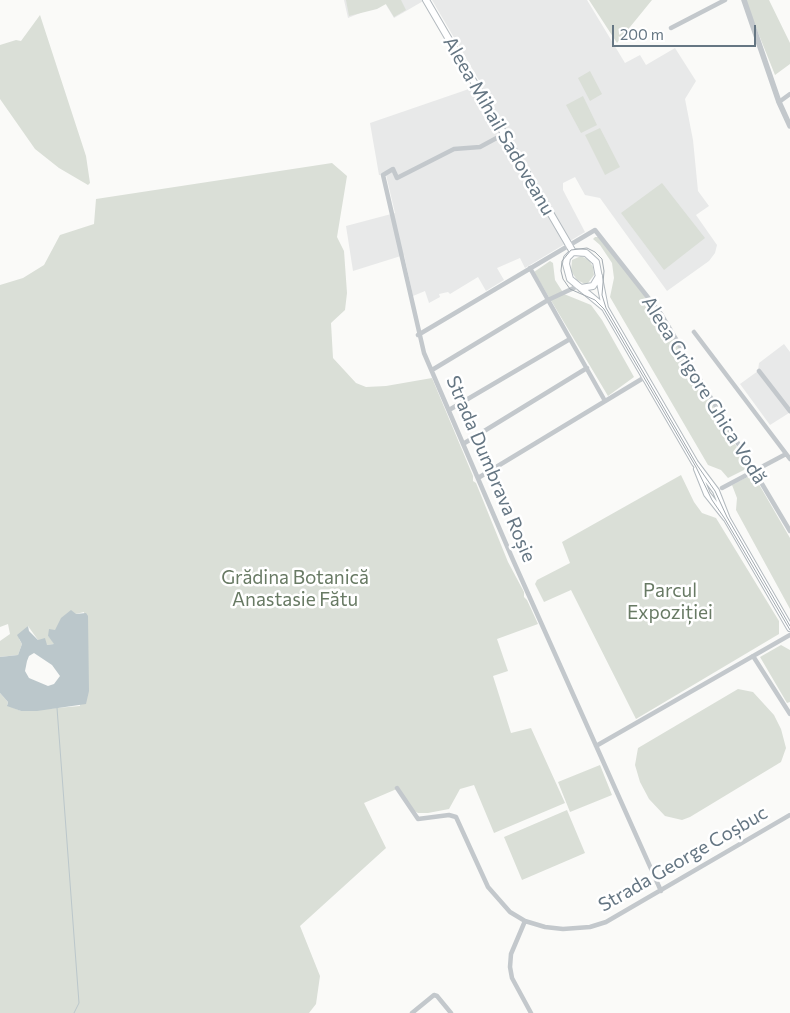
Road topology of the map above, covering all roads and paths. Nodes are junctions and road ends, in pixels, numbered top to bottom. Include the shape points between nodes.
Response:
1 (426, 0) edge
2 (725, 0) edge
3 (744, 0) edge
4 (671, 28) dead end
5 (790, 94) edge
6 (779, 102) junction
7 (790, 126) edge
8 (504, 134) junction
9 (569, 246) junction
10 (573, 252) junction
11 (530, 268) junction
12 (599, 276) junction
13 (580, 287) junction
14 (548, 300) junction
15 (605, 308) junction
16 (694, 332) dead end
17 (418, 335) junction
18 (570, 339) junction
19 (587, 368) junction
20 (432, 370) junction
21 (759, 371) dead end
22 (645, 377) junction
23 (605, 401) junction
24 (788, 403) edge
25 (449, 410) junction
26 (790, 411) edge
27 (463, 444) junction
28 (786, 454) junction
29 (790, 459) edge
30 (753, 470) junction
31 (478, 478) junction
32 (722, 488) dead end
33 (790, 531) edge
34 (790, 628) edge
35 (790, 635) edge
36 (753, 656) junction
37 (790, 714) edge
38 (596, 746) junction
39 (397, 788) dead end
40 (790, 814) edge
41 (660, 891) junction
42 (526, 921) junction
43 (412, 1013) edge
44 (451, 1013) edge
45 (531, 1013) edge

1 - 8 main road, Aleea Mihail Sadoveanu
2 - 4 street
3 - 6 street
5 - 6 street
6 - 7 street
8 - 9 main road, Aleea Mihail Sadoveanu
8 - 17 street, Strada Dumbrava Roșie via 480,147 454,149 397,178 393,169 383,175
9 - 10 main road, Aleea Mihail Sadoveanu
9 - 11 street
9 - 30 street, Aleea Grigore Ghica Vodă via 595,230 661,314
10 - 12 main road via 590,255 598,267
10 - 13 main road via 566,269 570,279
11 - 14 street
11 - 17 street
12 - 13 main road via 593,286
12 - 15 main road
13 - 14 street
13 - 15 main road
14 - 18 street
14 - 20 street
15 - 22 main road
16 - 28 street
17 - 20 street, Strada Dumbrava Roșie
18 - 19 street
18 - 25 street
19 - 23 street
19 - 27 street
20 - 25 street, Strada Dumbrava Roșie
21 - 24 street
22 - 23 street
22 - 34 main road via 695,463 720,498 727,518
23 - 31 street
24 - 26 street
25 - 27 street, Strada Dumbrava Roșie
27 - 31 street, Strada Dumbrava Roșie
28 - 29 street
28 - 30 street
30 - 32 street
30 - 33 street, Aleea Grigore Ghica Vodă
31 - 38 street, Strada Dumbrava Roșie
35 - 36 street
36 - 37 street
36 - 38 street
38 - 41 street, Strada Dumbrava Roșie
39 - 42 street, Strada George Coșbuc via 418,819 449,815 456,818 488,887 510,912
40 - 41 street, Strada George Coșbuc
41 - 42 street, Strada George Coșbuc via 628,911 590,927 554,928
42 - 45 street via 511,954 510,967 512,978
43 - 44 street via 437,996

